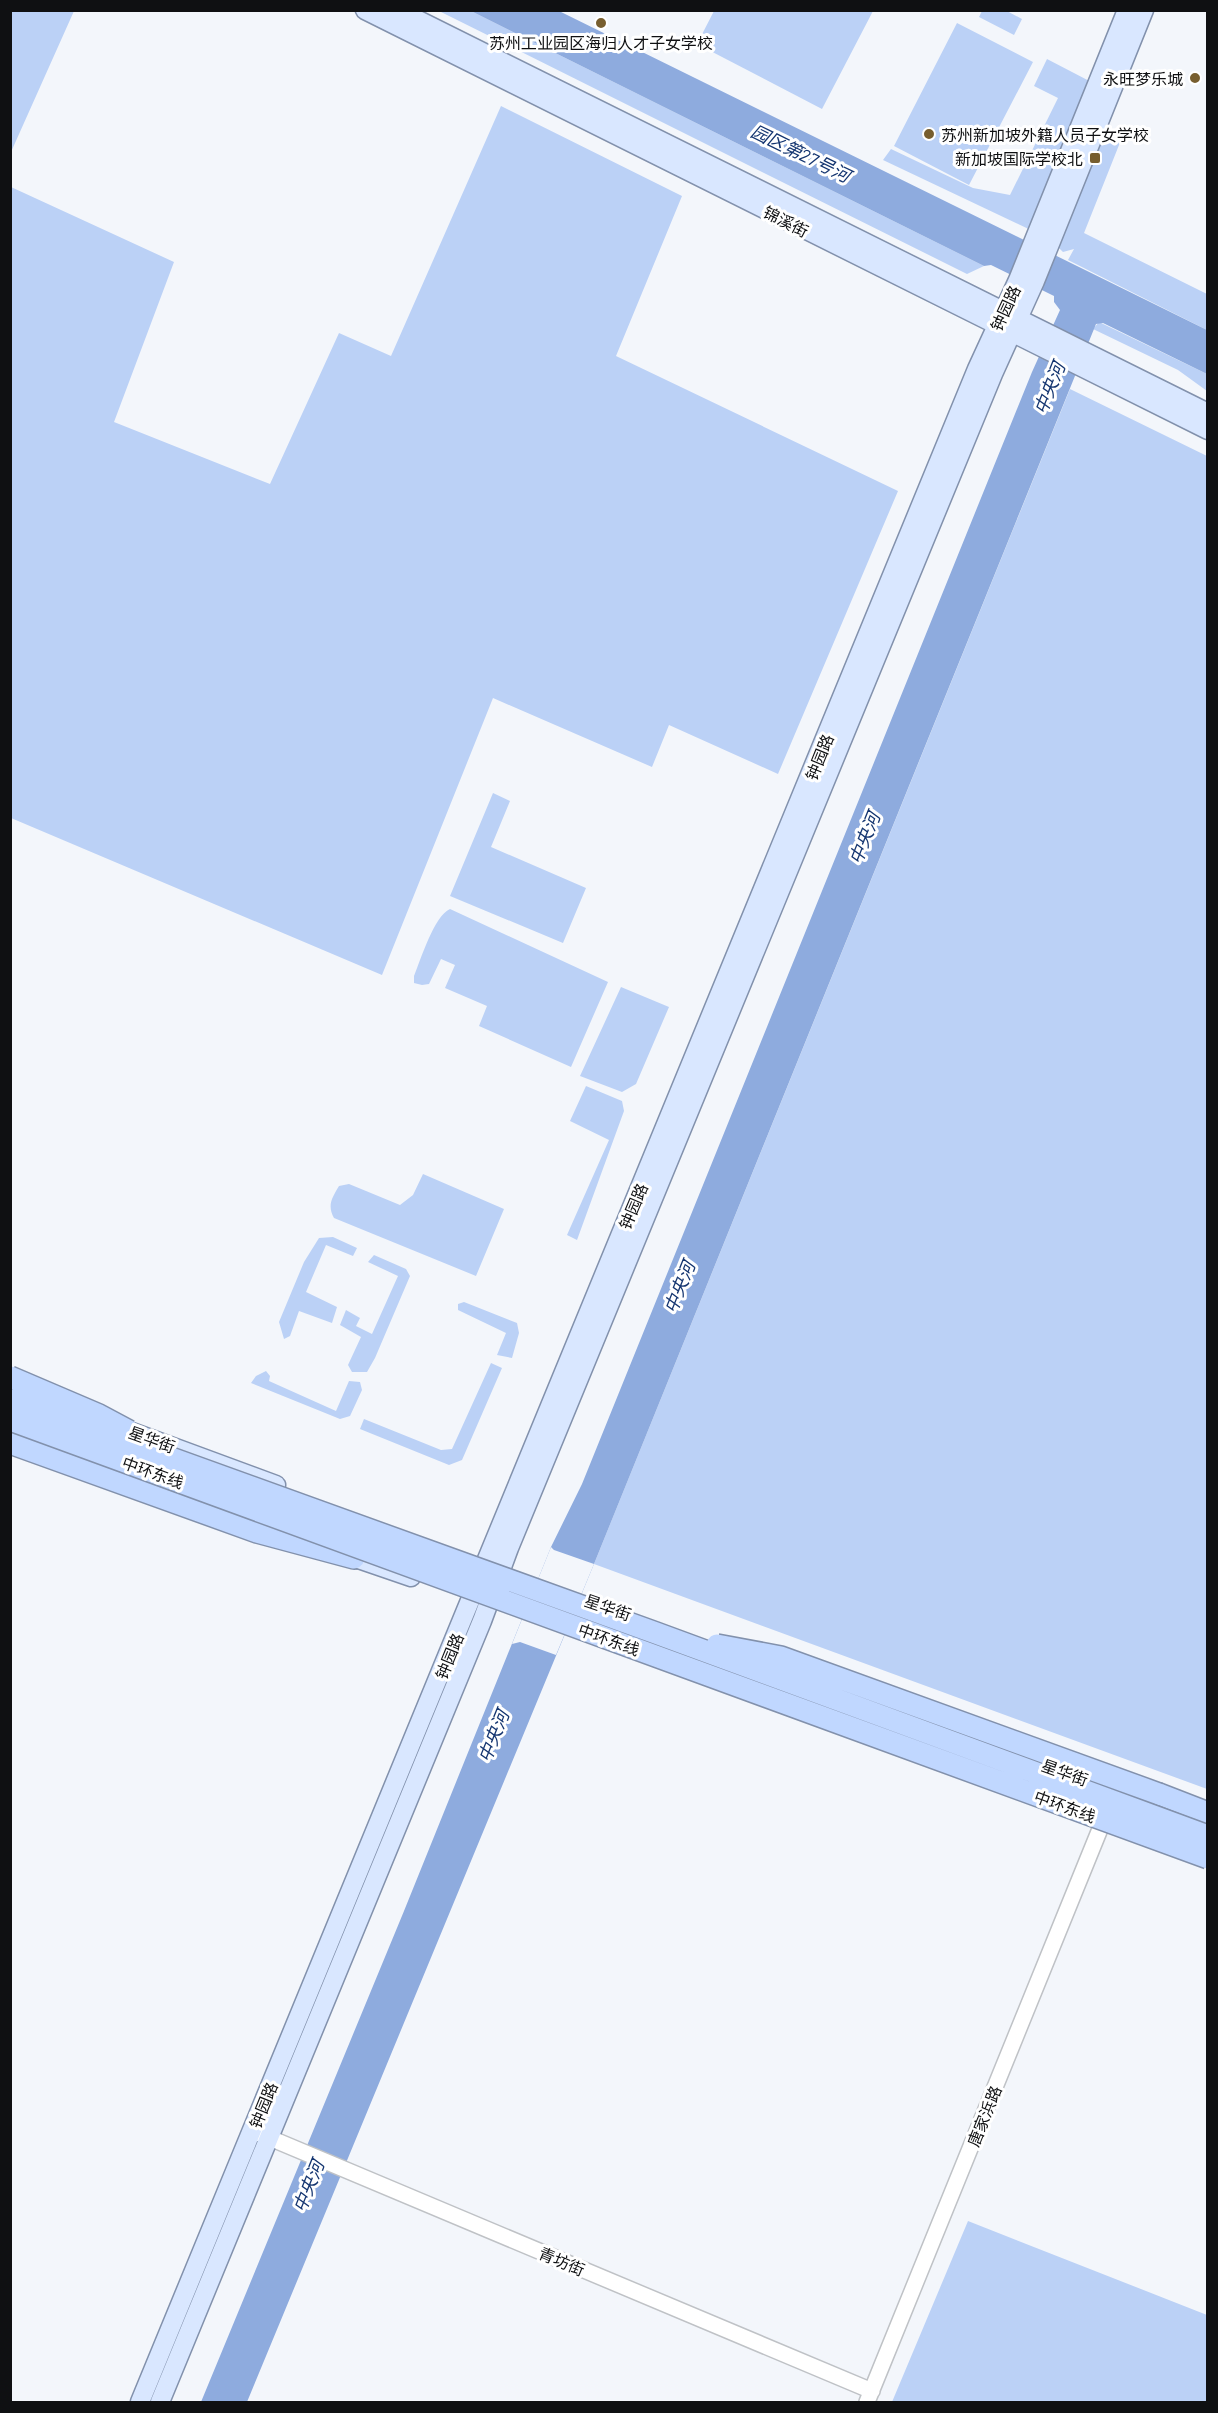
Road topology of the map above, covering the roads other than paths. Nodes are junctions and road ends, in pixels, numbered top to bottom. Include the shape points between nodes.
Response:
1 (365, 10) edge
2 (398, 10) edge
3 (1127, 10) edge
4 (1144, 10) edge
5 (1042, 242) junction
6 (1007, 321) junction
7 (1084, 359) junction
8 (1208, 413) edge
9 (1208, 430) edge
10 (10, 1377) edge
11 (10, 1386) edge
12 (10, 1400) edge
13 (10, 1420) edge
14 (10, 1430) edge
15 (10, 1443) edge
16 (193, 1465) junction
17 (354, 1558) junction
18 (493, 1566) junction
19 (480, 1601) junction
20 (656, 1633) junction
21 (1208, 1813) edge
22 (1208, 1825) edge
23 (1100, 1829) junction
24 (1208, 1836) edge
25 (1208, 1858) edge
26 (1208, 1869) edge
27 (260, 2135) junction
28 (869, 2397) edge
29 (140, 2403) edge
30 (160, 2403) edge

1 - 6 main road, 锦溪街
2 - 6 main road, 锦溪街
3 - 5 main road, 钟园路
4 - 5 main road, 钟园路
5 - 6 main road, 钟园路
6 - 7 main road, 锦溪街
6 - 18 main road, 钟园路
7 - 8 main road, 锦溪街
7 - 9 main road, 锦溪街
10 - 16 highway, bridge via 99,1415
11 - 18 main road, 星华街
12 - 16 highway, 中环东线, bridge
13 - 25 highway, 中环东线, bridge
14 - 17 main road
15 - 17 highway via 257,1532
16 - 20 highway, 中环东线, bridge
17 - 19 main road
18 - 19 main road, 钟园路
18 - 22 main road, 星华街 via 779,1666
19 - 23 main road
19 - 27 main road, 钟园路
20 - 21 highway, bridge via 781,1657
20 - 24 highway, 中环东线, bridge
23 - 26 main road
23 - 28 street, 唐家浜路
27 - 28 street, 青坊街
27 - 29 main road, 钟园路
27 - 30 main road, 钟园路

